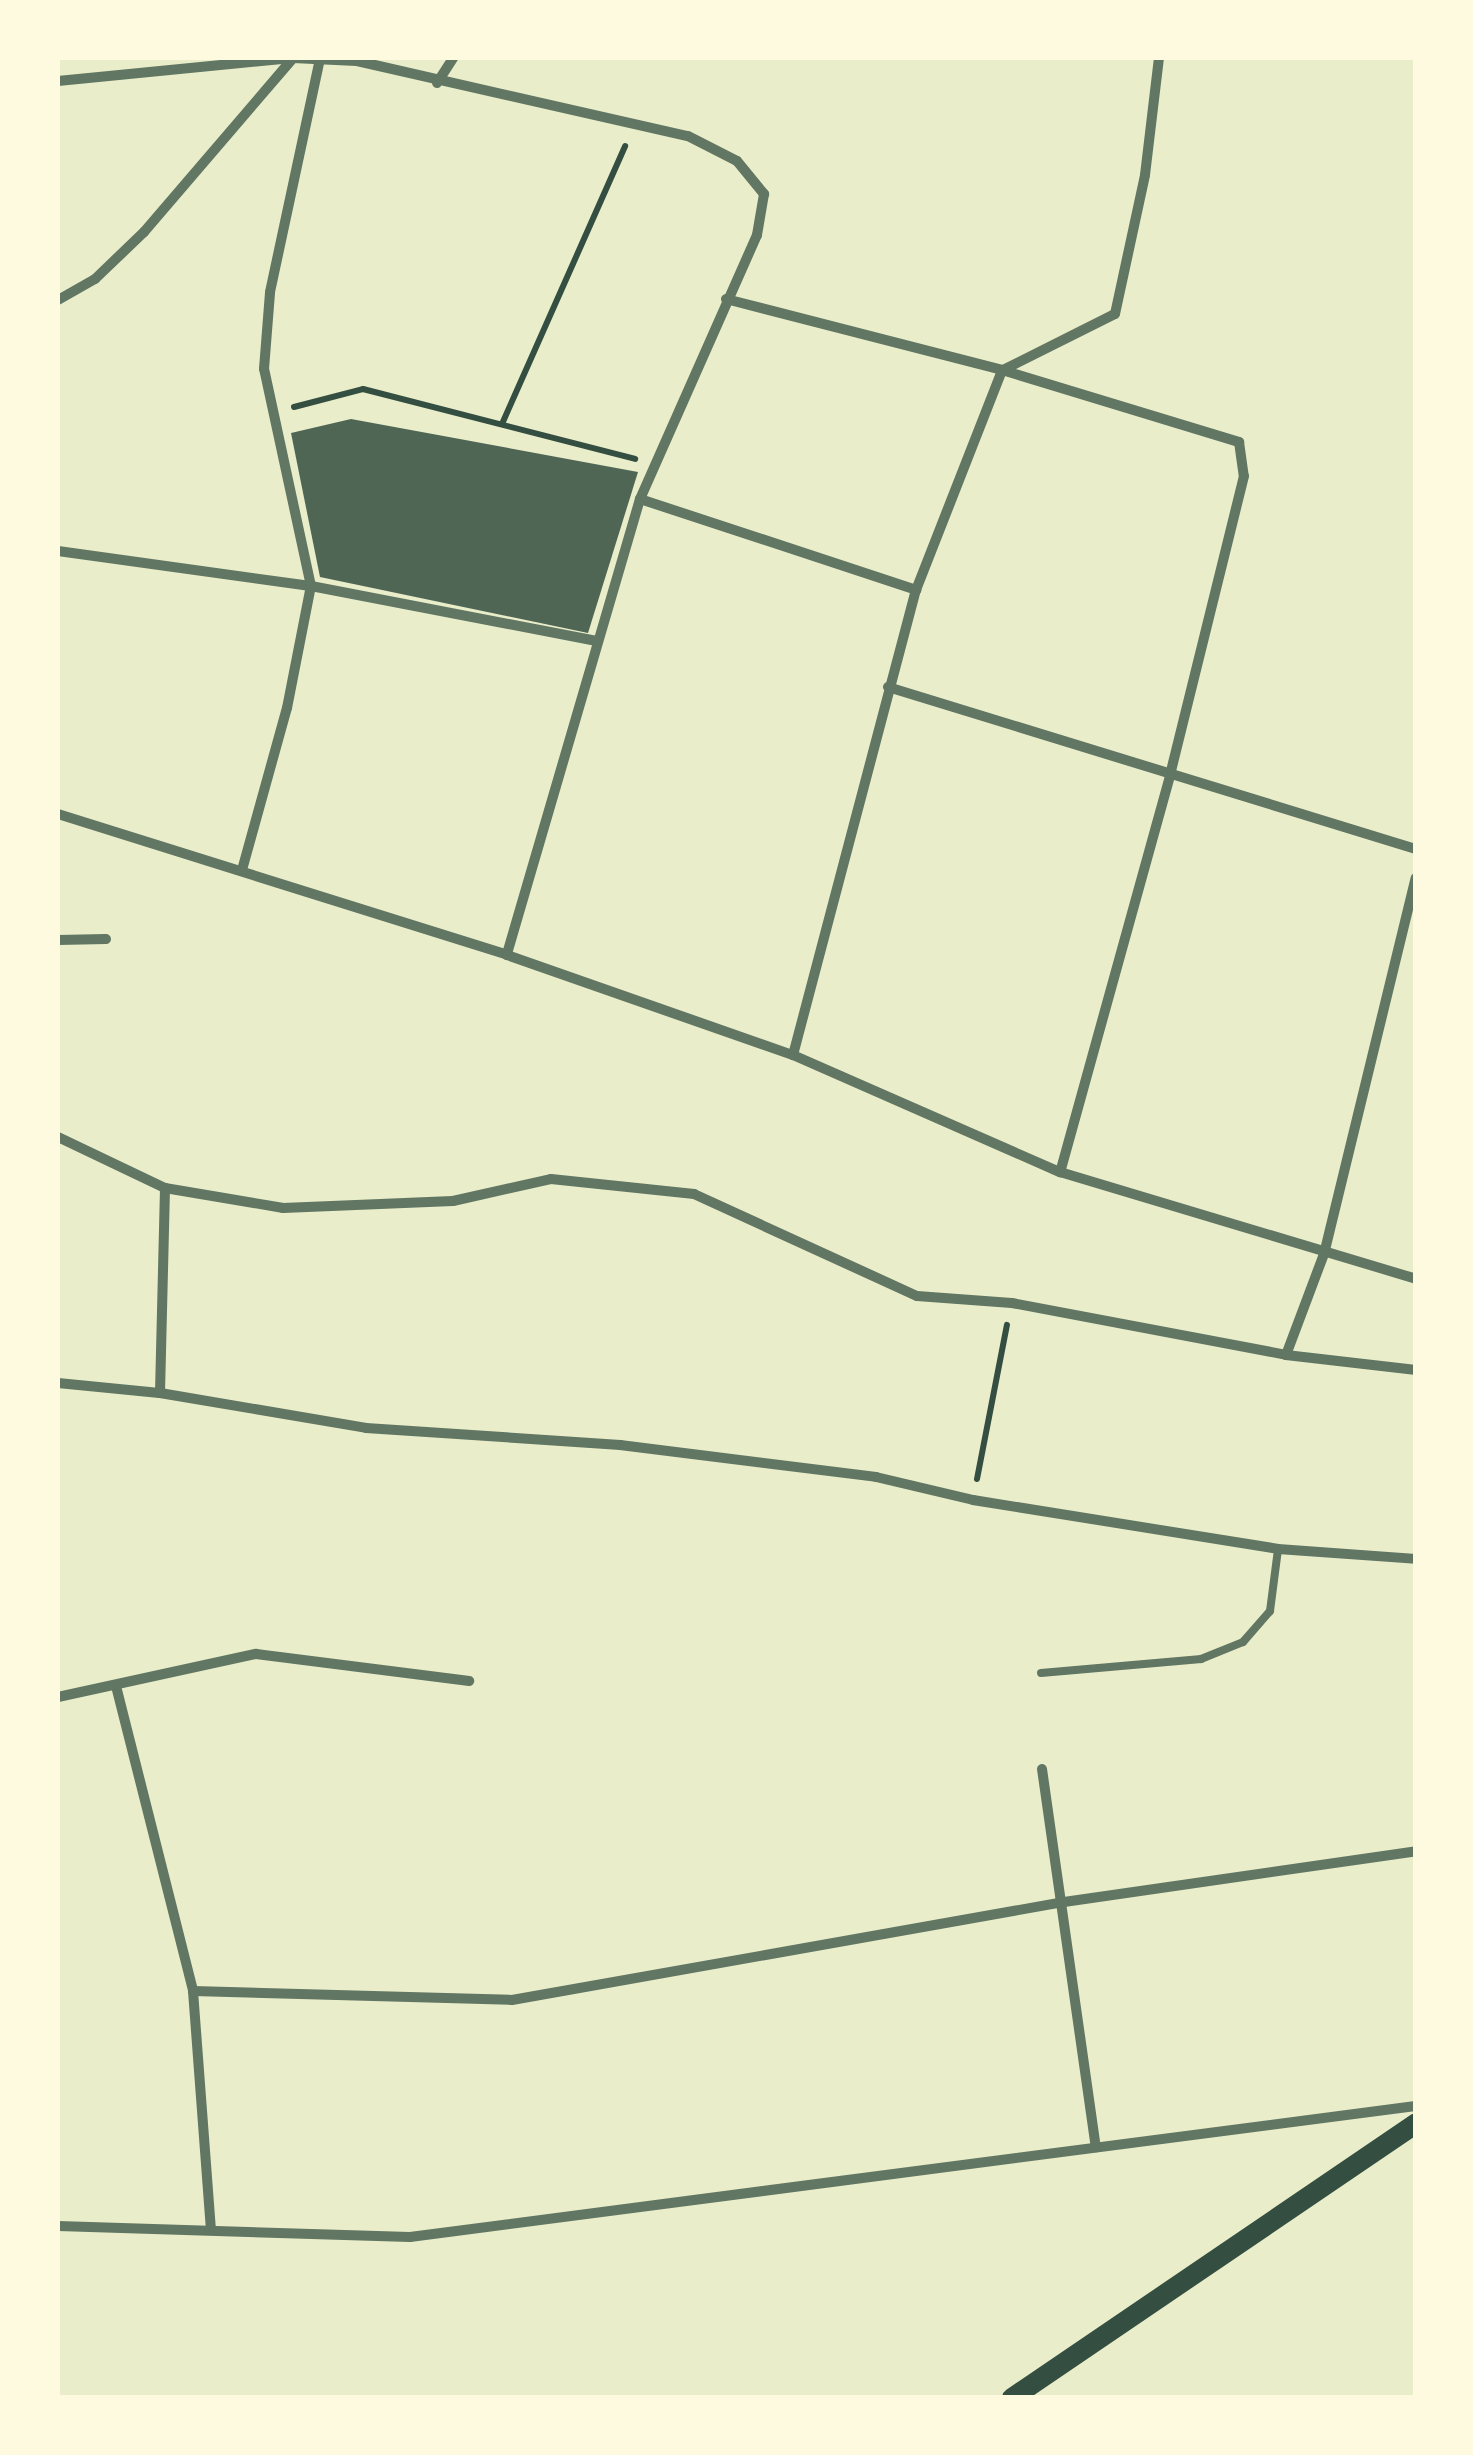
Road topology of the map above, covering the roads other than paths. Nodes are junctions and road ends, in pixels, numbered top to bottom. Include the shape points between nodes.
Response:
1 (293, 58) edge
2 (320, 58) edge
3 (453, 58) edge
4 (1160, 58) edge
5 (58, 81) edge
6 (437, 82) junction
7 (726, 299) junction
8 (58, 300) edge
9 (1002, 370) junction
10 (640, 499) junction
11 (58, 551) edge
12 (311, 586) junction
13 (916, 590) junction
14 (597, 641) junction
15 (888, 687) junction
16 (1170, 776) junction
17 (58, 814) edge
18 (1416, 849) edge
19 (242, 870) junction
20 (1416, 878) edge
21 (106, 939) dead end
22 (58, 940) edge
23 (507, 955) junction
24 (792, 1055) junction
25 (58, 1137) edge
26 (1060, 1172) junction
27 (166, 1188) junction
28 (1324, 1254) junction
29 (1416, 1279) edge
30 (1286, 1355) junction
31 (1416, 1370) edge
32 (58, 1383) edge
33 (160, 1393) junction
34 (1278, 1550) junction
35 (1416, 1559) edge
36 (1041, 1672) dead end
37 (468, 1681) dead end
38 (116, 1686) junction
39 (58, 1697) edge
40 (1042, 1769) dead end
41 (1416, 1852) edge
42 (1064, 1902) junction
43 (193, 1991) junction
44 (1416, 2106) edge
45 (1416, 2123) edge
46 (1096, 2147) junction
47 (58, 2226) edge
48 (211, 2230) junction
49 (1012, 2398) edge

1 - 2 street
1 - 5 street
1 - 8 street via 144,232 95,279
2 - 6 street
2 - 12 street via 270,292 264,369
3 - 6 street
4 - 9 street via 1145,176 1115,314
6 - 7 street via 688,136 737,161 764,194 757,235
7 - 9 street
7 - 10 street
9 - 13 street
9 - 16 street via 1240,442 1244,476
10 - 13 street
10 - 14 street
11 - 12 street
12 - 14 street
12 - 19 street via 287,708
13 - 15 street
14 - 23 street
15 - 16 street
15 - 24 street
16 - 18 street
16 - 26 street
17 - 19 street
19 - 23 street
20 - 28 street
21 - 22 street
23 - 24 street
24 - 26 street
25 - 27 street
26 - 28 street
27 - 30 street via 284,1208 452,1200 550,1179 615,1181 694,1194 917,1296 1012,1303
27 - 33 street
28 - 29 street
28 - 30 street
30 - 31 street
32 - 33 street
33 - 34 street via 366,1428 620,1445 876,1477 973,1500
34 - 35 street
34 - 36 lane via 1270,1610 1243,1642 1200,1659
37 - 38 street via 256,1654
38 - 39 street
38 - 43 street
40 - 42 street
41 - 42 street
42 - 43 street via 512,2000
42 - 46 street
43 - 48 street
44 - 46 street
45 - 49 main road
46 - 48 street via 410,2237
47 - 48 street

